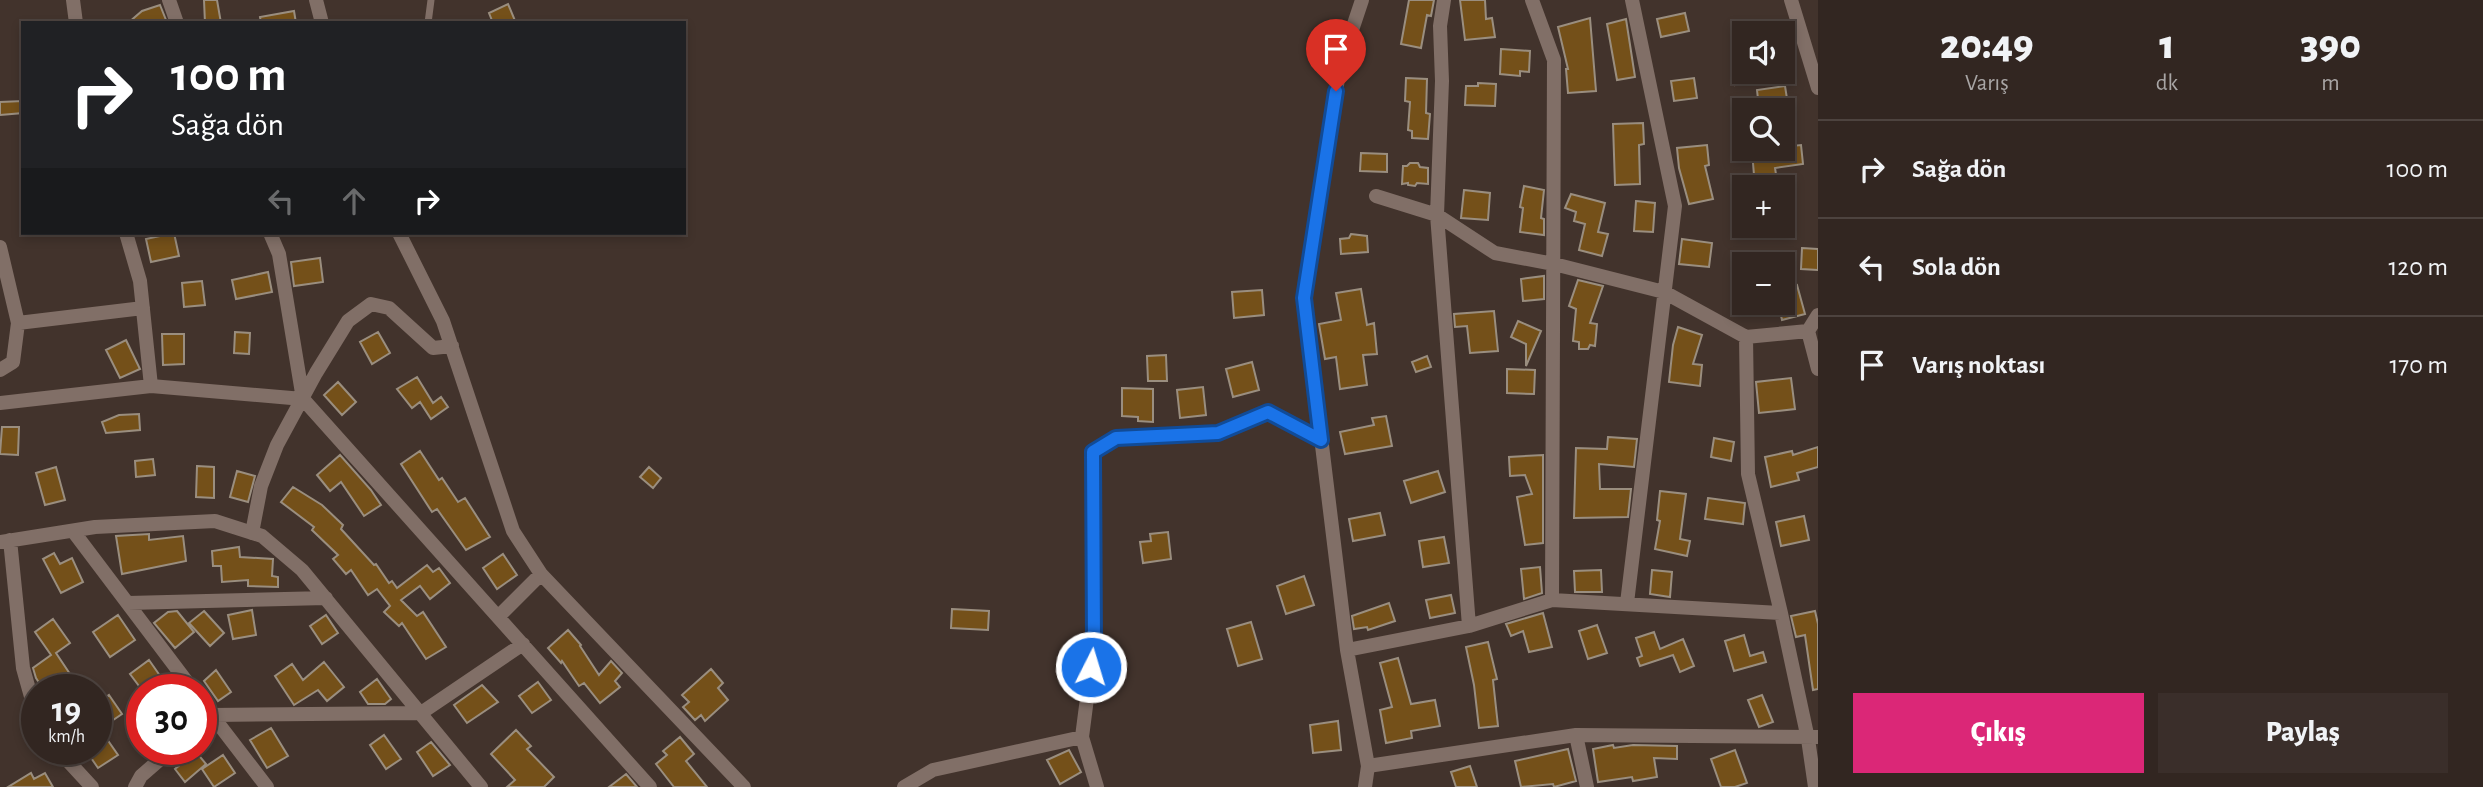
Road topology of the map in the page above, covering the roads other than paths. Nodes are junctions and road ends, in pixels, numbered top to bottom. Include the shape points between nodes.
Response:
1 (73, 0) edge
2 (169, 0) edge
3 (316, 0) edge
4 (431, 0) edge
5 (1362, 0) edge
6 (1444, 0) edge
7 (1532, 0) edge
8 (1632, 0) edge
9 (1791, 0) edge
10 (76, 21) edge
11 (176, 21) edge
12 (321, 21) edge
13 (428, 21) edge
14 (1818, 88) edge
15 (1376, 196) dead end
16 (1437, 215) junction
17 (127, 235) edge
18 (271, 235) edge
19 (400, 235) edge
20 (0, 247) edge
21 (1553, 264) junction
22 (1664, 292) junction
23 (143, 308) junction
24 (1818, 315) edge
25 (18, 323) junction
26 (1808, 331) junction
27 (1746, 337) junction
28 (452, 346) junction
29 (1818, 369) edge
30 (0, 370) edge
31 (151, 386) junction
32 (303, 399) junction
33 (0, 403) edge
34 (1321, 440) junction
35 (73, 531) junction
36 (252, 533) junction
37 (5, 541) edge
38 (541, 573) junction
39 (326, 598) junction
40 (1552, 600) junction
41 (128, 603) junction
42 (1627, 603) junction
43 (1781, 613) junction
44 (498, 617) junction
45 (1469, 625) junction
46 (523, 644) junction
47 (1347, 650) junction
48 (25, 674) edge
49 (181, 674) edge
50 (421, 713) junction
51 (217, 720) edge
52 (217, 731) edge
53 (1576, 735) junction
54 (1082, 737) junction
55 (1813, 738) edge
56 (72, 765) edge
57 (154, 765) edge
58 (1368, 766) junction
59 (92, 787) edge
60 (135, 787) edge
61 (267, 787) edge
62 (481, 787) edge
63 (650, 787) edge
64 (744, 787) edge
65 (904, 787) edge
66 (1097, 787) edge
67 (1364, 787) edge
68 (1587, 787) edge
69 (1815, 787) edge

1 - 10 street
2 - 11 street
3 - 12 street
4 - 13 lane
5 - 34 street via 1340,66 1304,298
6 - 16 street
7 - 21 street via 1554,60
8 - 22 street via 1675,206
9 - 14 street
15 - 16 street
16 - 21 street via 1496,253
16 - 45 street
17 - 23 street
18 - 32 street via 279,254
19 - 28 street
20 - 25 street
21 - 22 street
21 - 40 street
22 - 27 street
22 - 42 street
23 - 25 street
23 - 31 street
24 - 26 street
25 - 30 street via 13,362
26 - 27 street
26 - 29 street
27 - 43 street via 1748,474
28 - 32 street via 433,348 389,308 370,304 348,320
28 - 38 street via 513,531
31 - 32 street
31 - 33 street
32 - 36 street via 261,486
32 - 44 street
34 - 47 street
34 - 54 street via 1268,412 1218,433 1116,438 1093,452 1094,644
35 - 36 street via 215,521
35 - 37 street
35 - 41 street
36 - 39 street via 262,536 302,570
37 - 48 street
38 - 44 street
38 - 64 street
39 - 41 street
39 - 50 street
40 - 42 street
40 - 45 street
41 - 49 street
42 - 43 street
43 - 55 street
44 - 46 street
45 - 47 street
46 - 50 street
46 - 63 street
47 - 58 street
50 - 51 street
50 - 62 street
52 - 61 street
53 - 55 street
53 - 58 street
53 - 68 street
54 - 65 street via 933,770
54 - 66 street
55 - 69 street
56 - 59 street
57 - 60 street
58 - 67 street

